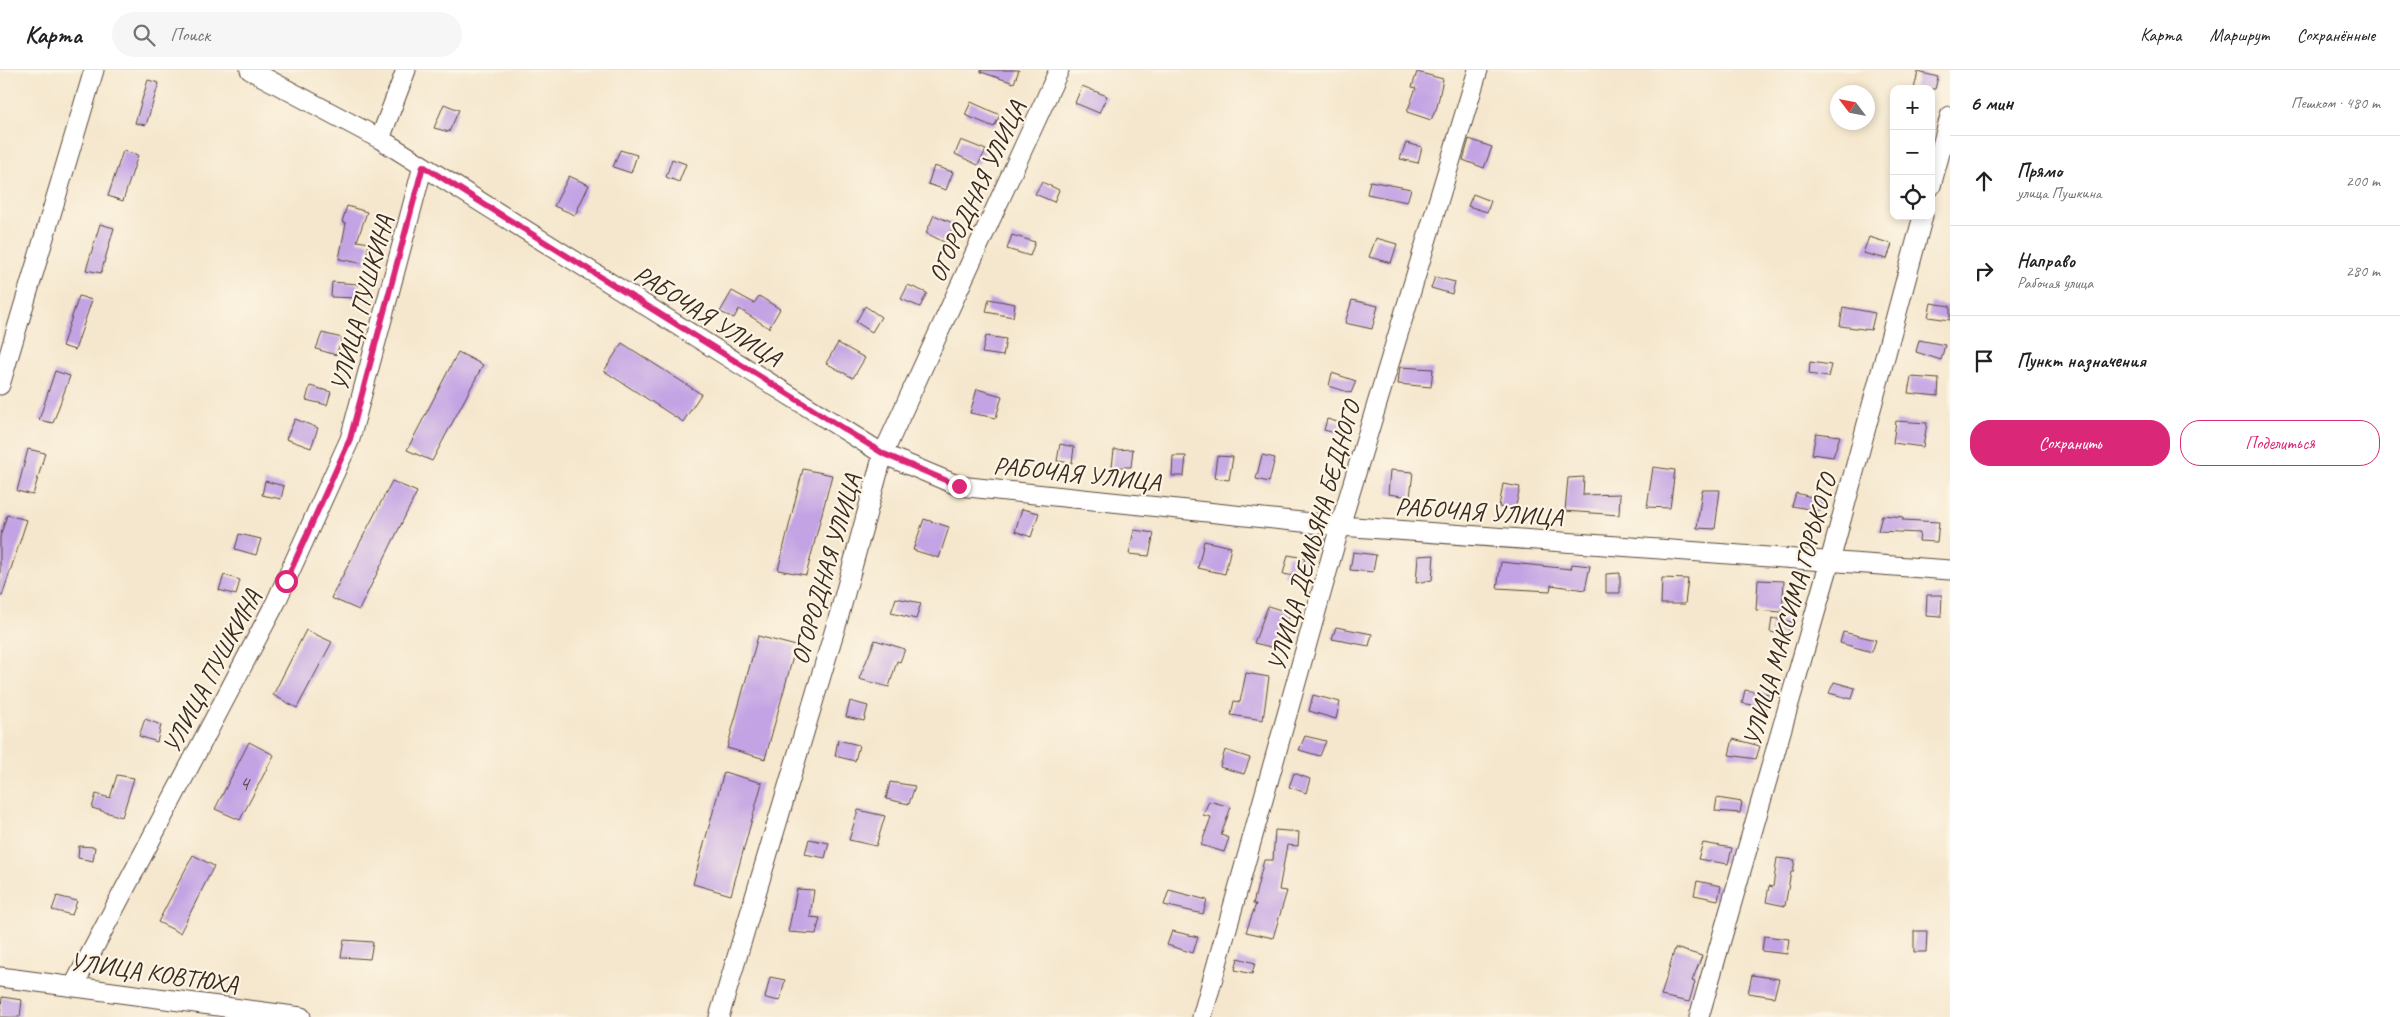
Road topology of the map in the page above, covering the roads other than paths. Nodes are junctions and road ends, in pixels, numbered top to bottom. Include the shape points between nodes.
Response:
1 (94, 70) edge
2 (250, 70) edge
3 (406, 70) edge
4 (1059, 70) edge
5 (1478, 70) edge
6 (1950, 116) edge
7 (380, 139) junction
8 (423, 166) junction
9 (1934, 175) edge
10 (1922, 220) edge
11 (0, 385) edge
12 (884, 454) junction
13 (1340, 526) junction
14 (1830, 561) junction
15 (1950, 570) edge
16 (0, 977) edge
17 (73, 987) junction
18 (301, 1017) edge
19 (719, 1017) edge
20 (1202, 1017) edge
21 (1699, 1017) edge

1 - 11 street
2 - 7 street, РАБОЧАЯ УЛИЦА
3 - 7 street
4 - 12 street, ОГОРОДНАЯ УЛИЦА
5 - 13 street, УЛИЦА ДЕМЬЯНА БЕДНОГО
6 - 9 street
7 - 8 street, РАБОЧАЯ УЛИЦА
8 - 12 street, РАБОЧАЯ УЛИЦА
8 - 17 street, УЛИЦА ПУШКИНА via 350,439 276,602
10 - 14 street, УЛИЦА МАКСИМА ГОРЬКОГО
12 - 13 street, РАБОЧАЯ УЛИЦА via 959,486
12 - 19 street, ОГОРОДНАЯ УЛИЦА
13 - 14 street, РАБОЧАЯ УЛИЦА
13 - 20 street, УЛИЦА ДЕМЬЯНА БЕДНОГО
14 - 15 street, РАБОЧАЯ УЛИЦА
14 - 21 street, УЛИЦА МАКСИМА ГОРЬКОГО
16 - 17 street, УЛИЦА КОВТЮХА
17 - 18 street, УЛИЦА КОВТЮХА

